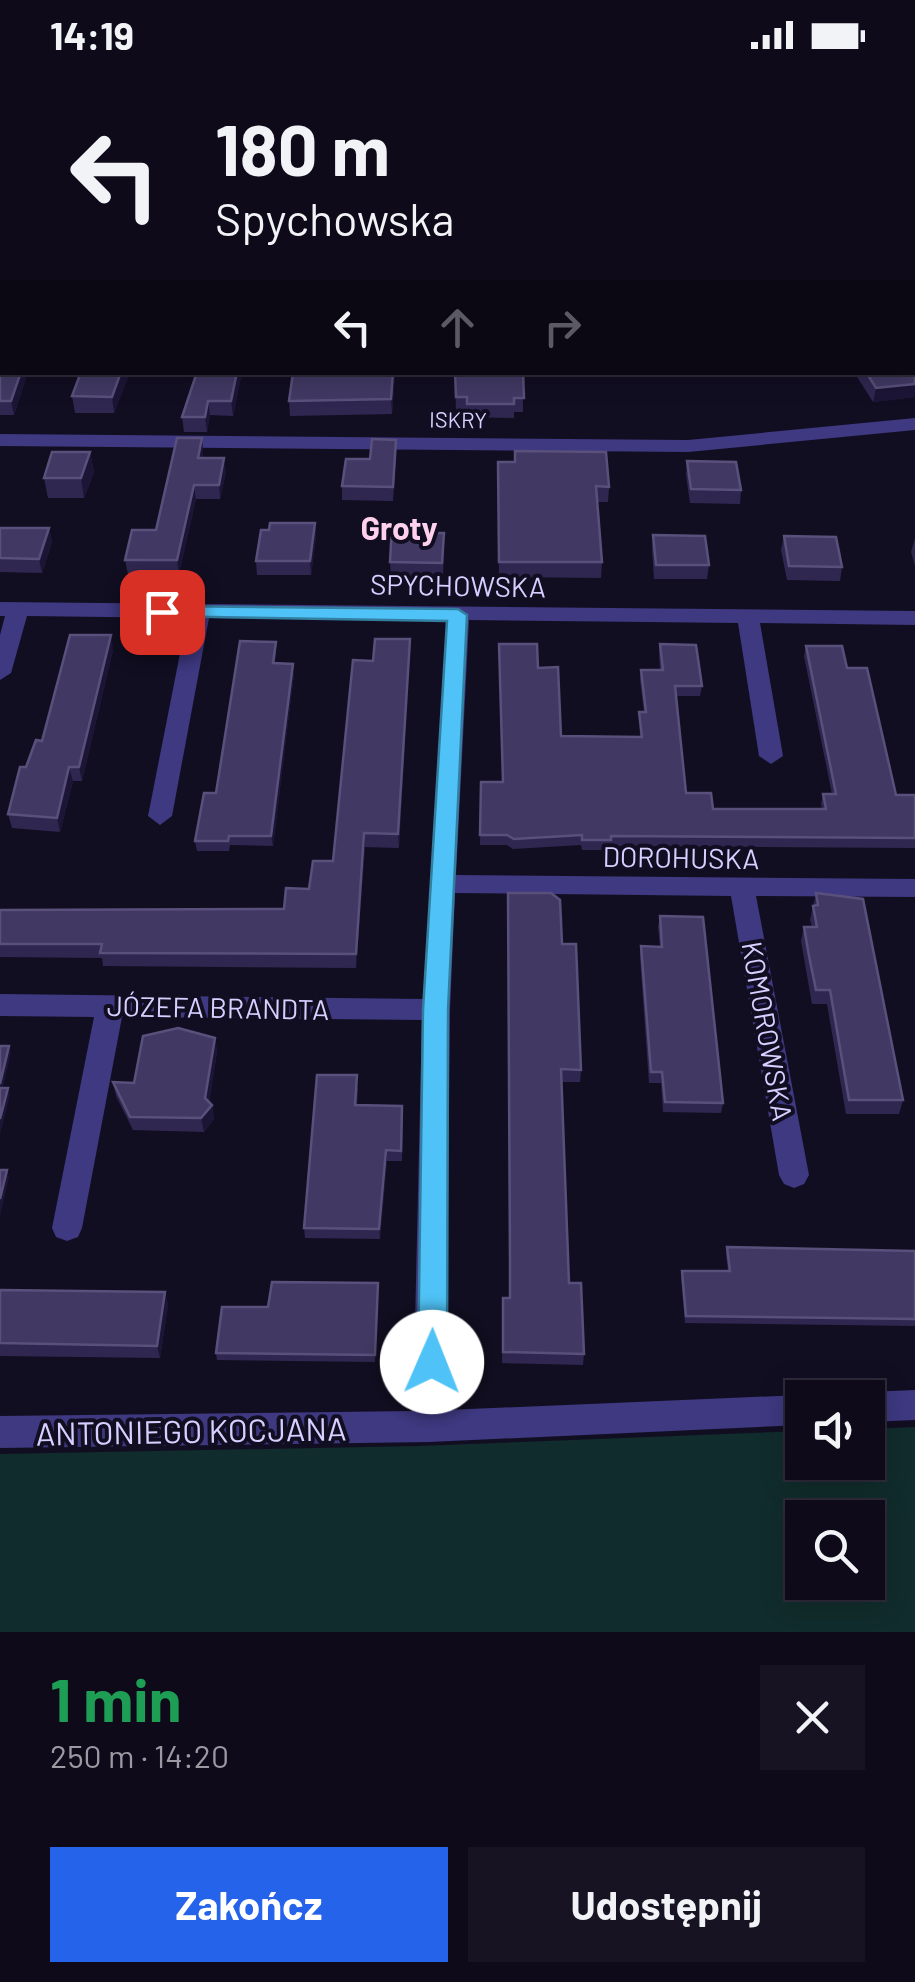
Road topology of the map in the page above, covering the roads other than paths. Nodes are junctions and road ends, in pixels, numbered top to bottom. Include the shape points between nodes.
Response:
1 (915, 424) edge
2 (0, 440) edge
3 (9, 609) edge
4 (199, 613) junction
5 (458, 615) junction
6 (748, 618) junction
7 (915, 618) edge
8 (0, 673) edge
9 (771, 756) dead end
10 (160, 816) dead end
11 (445, 884) junction
12 (742, 888) junction
13 (915, 888) edge
14 (0, 1005) edge
15 (110, 1006) junction
16 (436, 1010) junction
17 (794, 1174) dead end
18 (67, 1228) dead end
19 (915, 1405) edge
20 (885, 1406) edge
21 (785, 1411) edge
22 (429, 1426) junction
23 (0, 1432) edge

1 - 2 street, ISKRY via 688,446
3 - 4 street, SPYCHOWSKA
3 - 8 street
4 - 5 street, SPYCHOWSKA
4 - 10 street
5 - 6 street, SPYCHOWSKA
5 - 11 street
6 - 7 street, SPYCHOWSKA
6 - 9 street
11 - 12 street, DOROHUSKA
11 - 16 street
12 - 13 street, DOROHUSKA
12 - 17 street, KOMOROWSKA
14 - 15 street, JÓZEFA BRANDTA
15 - 16 street, JÓZEFA BRANDTA
15 - 18 street
16 - 22 street
19 - 20 street
21 - 22 street, ANTONIEGO KOCJANA
22 - 23 street, ANTONIEGO KOCJANA

